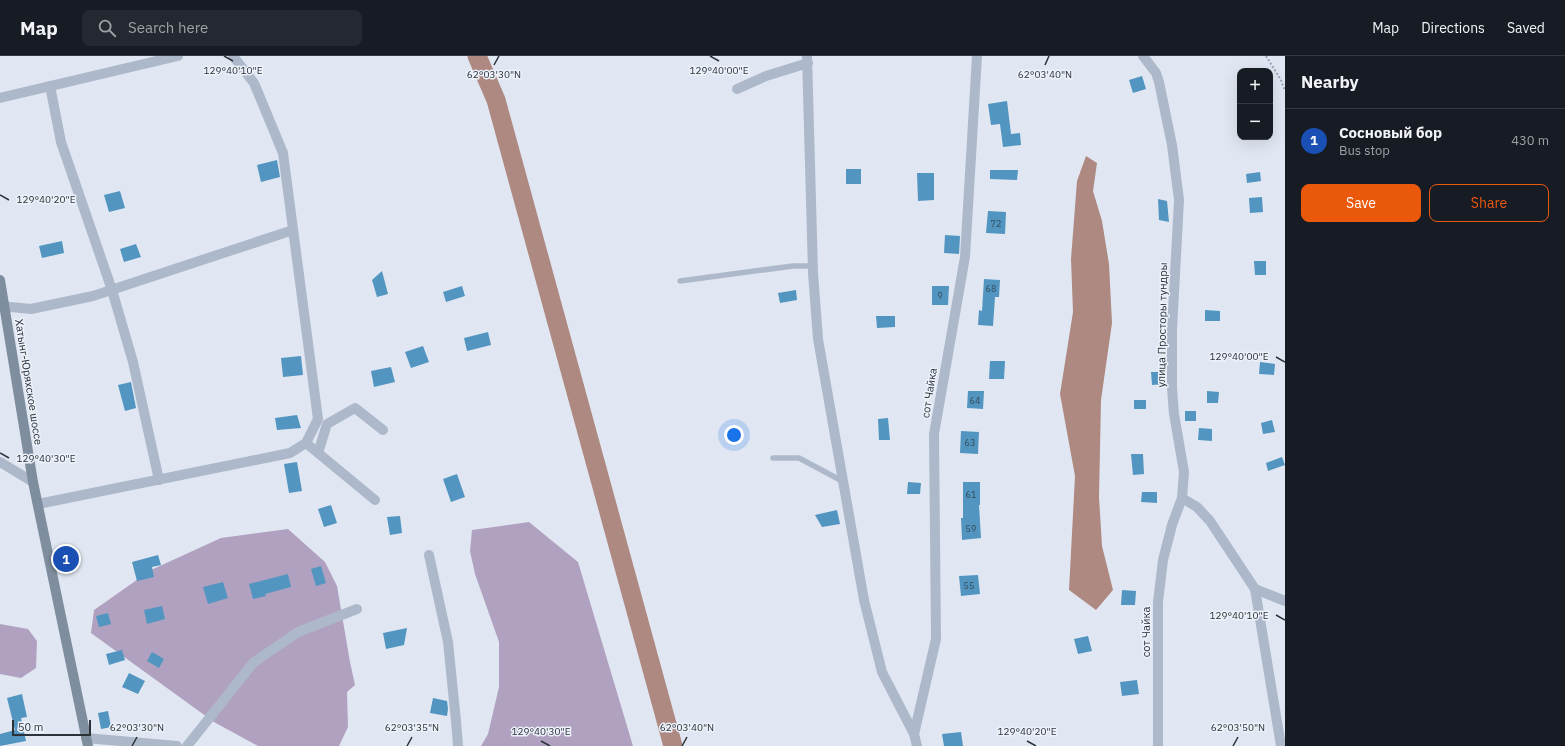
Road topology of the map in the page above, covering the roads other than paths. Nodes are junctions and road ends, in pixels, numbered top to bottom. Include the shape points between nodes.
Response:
1 (178, 56) edge
2 (233, 56) edge
3 (977, 56) edge
4 (1143, 56) edge
5 (807, 59) edge
6 (50, 86) junction
7 (737, 90) dead end
8 (0, 98) edge
9 (293, 230) junction
10 (813, 266) junction
11 (0, 280) edge
12 (680, 281) dead end
13 (112, 290) junction
14 (2, 306) edge
15 (384, 430) dead end
16 (306, 443) junction
17 (318, 453) junction
18 (773, 458) dead end
19 (0, 462) edge
20 (159, 480) junction
21 (34, 482) junction
22 (844, 482) junction
23 (1182, 498) junction
24 (375, 500) dead end
25 (38, 504) junction
26 (429, 555) dead end
27 (1255, 589) junction
28 (1285, 601) edge
29 (357, 609) dead end
30 (914, 734) junction
31 (87, 742) edge
32 (177, 746) edge
33 (187, 746) edge
34 (458, 746) edge
35 (917, 746) edge
36 (1158, 746) edge
37 (1281, 746) edge

1 - 6 street
2 - 9 street via 254,83 283,153
3 - 30 street, сот Чайка via 965,257 934,434 936,638
4 - 23 street, улица Просторы тундры via 1156,72 1159,82 1172,145 1178,200 1172,388 1184,472
5 - 7 street
5 - 10 street
6 - 8 street
6 - 13 street via 61,142
9 - 13 street
9 - 16 street via 318,419
10 - 12 lane via 793,266
10 - 22 street via 818,339
11 - 14 main road, Хатынг-Юряхское шоссе
13 - 14 street via 32,309
13 - 20 street via 133,362
14 - 21 main road, Хатынг-Юряхское шоссе
15 - 17 street via 355,408 327,424
16 - 17 street
16 - 20 street via 290,453
17 - 24 street
18 - 22 lane via 799,458
19 - 21 street
20 - 25 street
21 - 25 main road, Хатынг-Юряхское шоссе
22 - 30 street via 864,600 882,672
23 - 27 street via 1197,507 1210,520
23 - 36 street, сот Чайка via 1163,560 1158,602
25 - 31 main road, Хатынг-Юряхское шоссе
26 - 34 street via 448,642
27 - 28 street
27 - 37 street
29 - 33 street via 298,632 253,663
30 - 35 street
31 - 32 street

